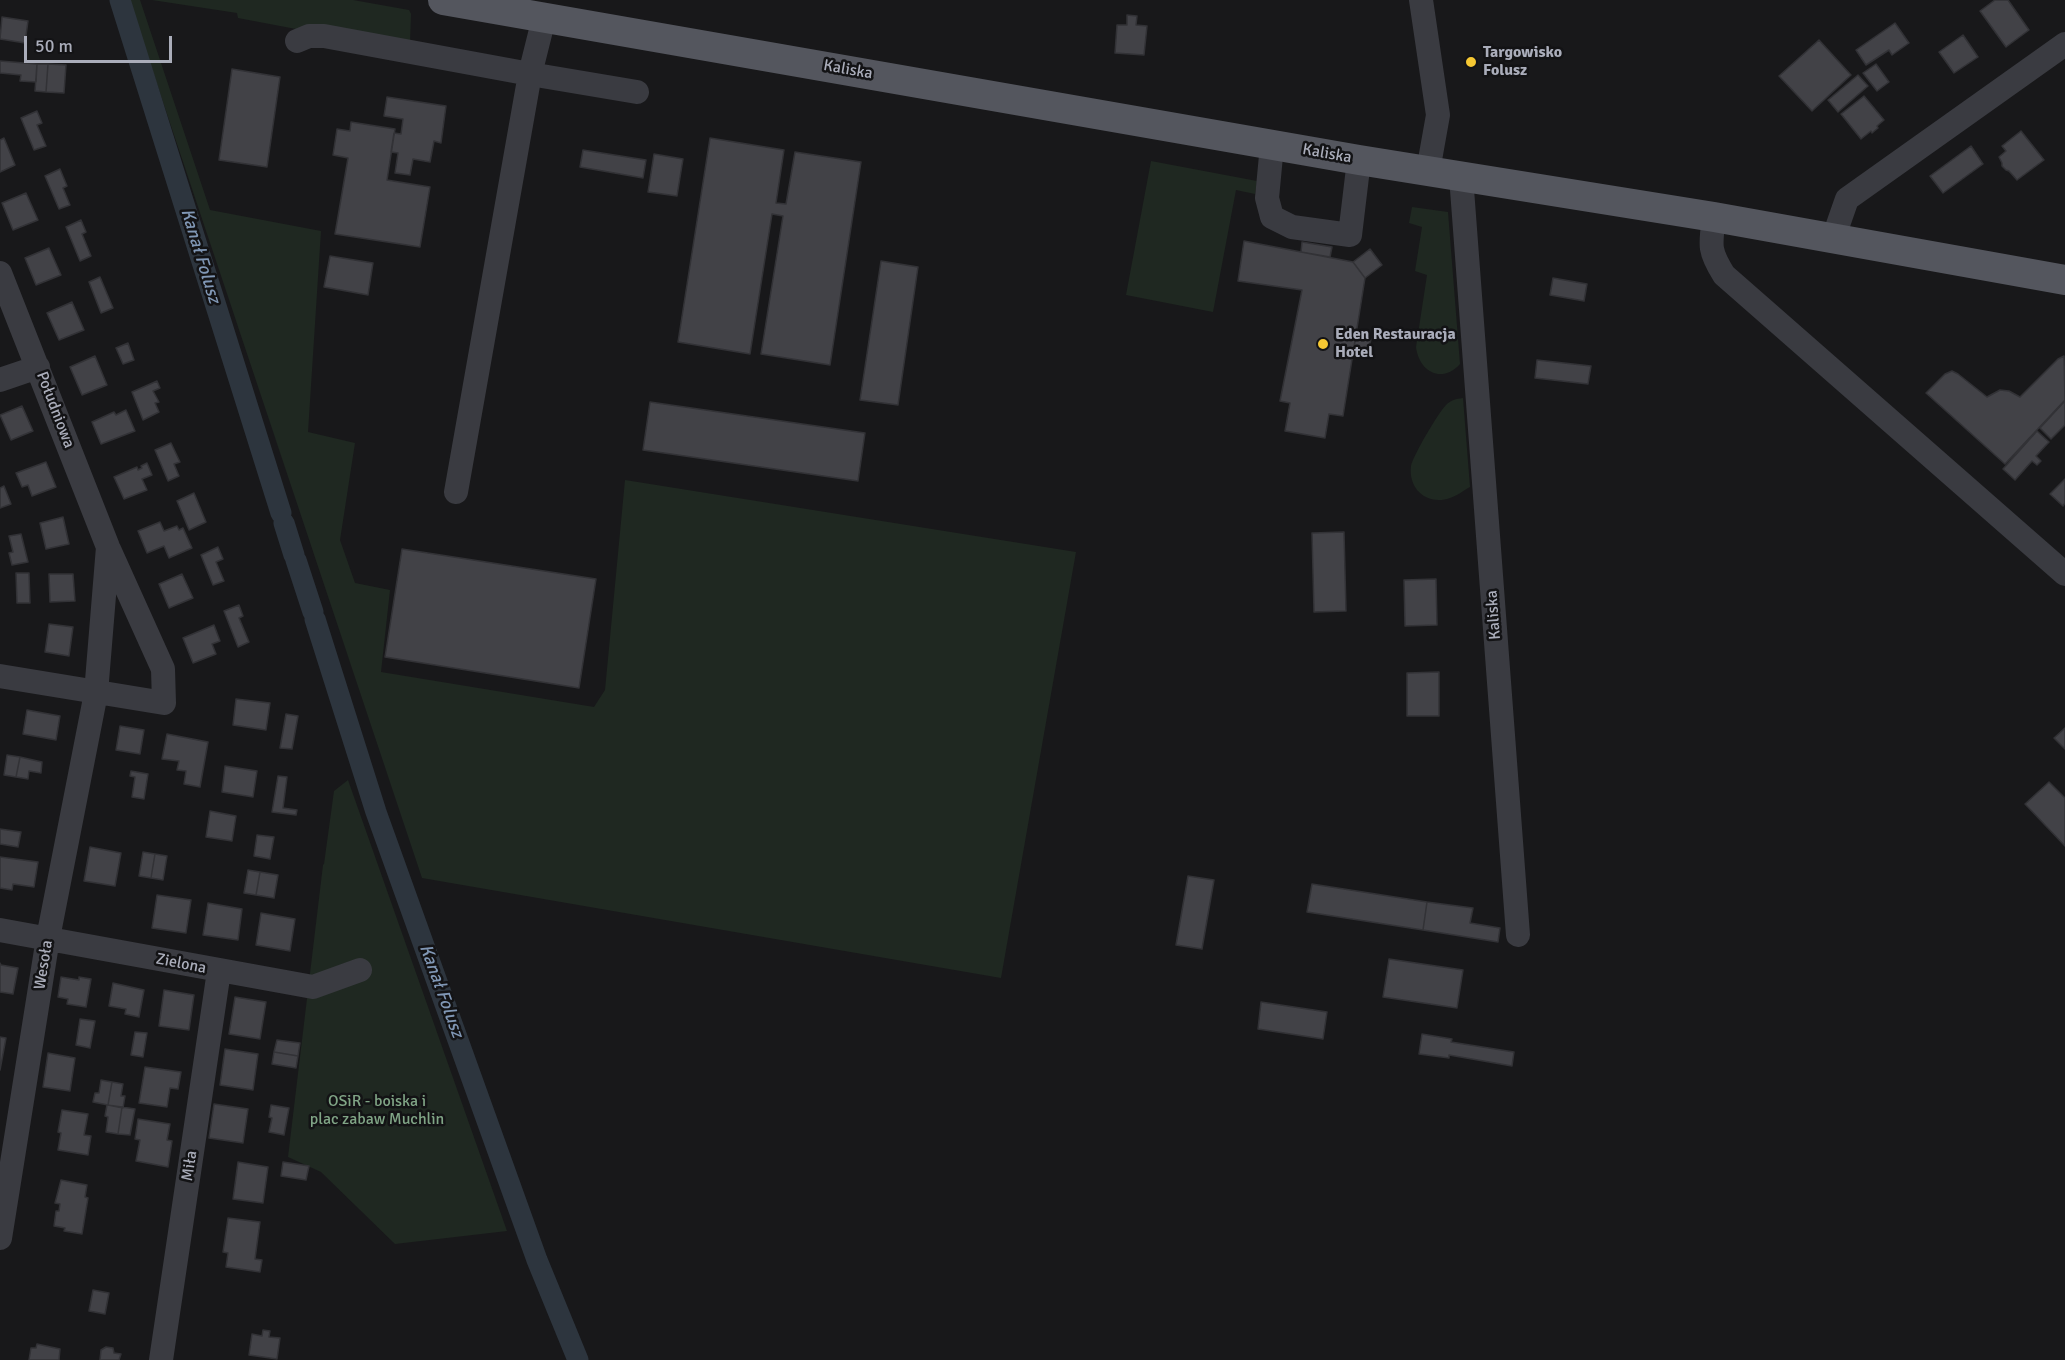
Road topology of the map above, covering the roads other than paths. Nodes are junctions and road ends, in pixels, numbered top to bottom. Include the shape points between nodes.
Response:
1 (443, 0) edge
2 (1421, 0) edge
3 (544, 18) junction
4 (297, 41) dead end
5 (2065, 44) edge
6 (530, 74) junction
7 (638, 92) dead end
8 (1272, 145) junction
9 (1359, 160) junction
10 (1428, 171) junction
11 (1461, 176) junction
12 (1714, 217) junction
13 (1833, 239) junction
14 (0, 273) edge
15 (2065, 280) edge
16 (38, 366) junction
17 (0, 380) edge
18 (456, 492) dead end
19 (108, 547) junction
20 (2065, 574) edge
21 (0, 676) edge
22 (96, 693) junction
23 (0, 930) edge
24 (1518, 935) dead end
25 (48, 938) junction
26 (360, 970) dead end
27 (219, 971) junction
28 (0, 1238) edge
29 (160, 1360) edge

1 - 3 main road, Kaliska
2 - 10 street via 1438,115
3 - 6 street
3 - 8 main road, Kaliska
4 - 6 street via 324,36
5 - 13 street via 1847,199
6 - 7 street
6 - 18 street
8 - 9 main road, Kaliska
8 - 9 street via 1267,198 1272,217 1292,227 1350,235
9 - 10 main road, Kaliska
10 - 11 main road, Kaliska
11 - 12 main road
11 - 24 street, Kaliska
12 - 13 main road
12 - 20 street via 1710,246 1724,275
13 - 15 main road
14 - 16 street, Południowa
16 - 17 street
16 - 19 street, Południowa
19 - 22 street, Południowa
19 - 22 street, Południowa via 163,669 164,703
21 - 22 street
22 - 25 street, Wesoła
23 - 25 street, Zielona
25 - 27 street, Zielona
25 - 28 street, Wesoła
26 - 27 street, Zielona via 313,987
27 - 29 street, Miła

